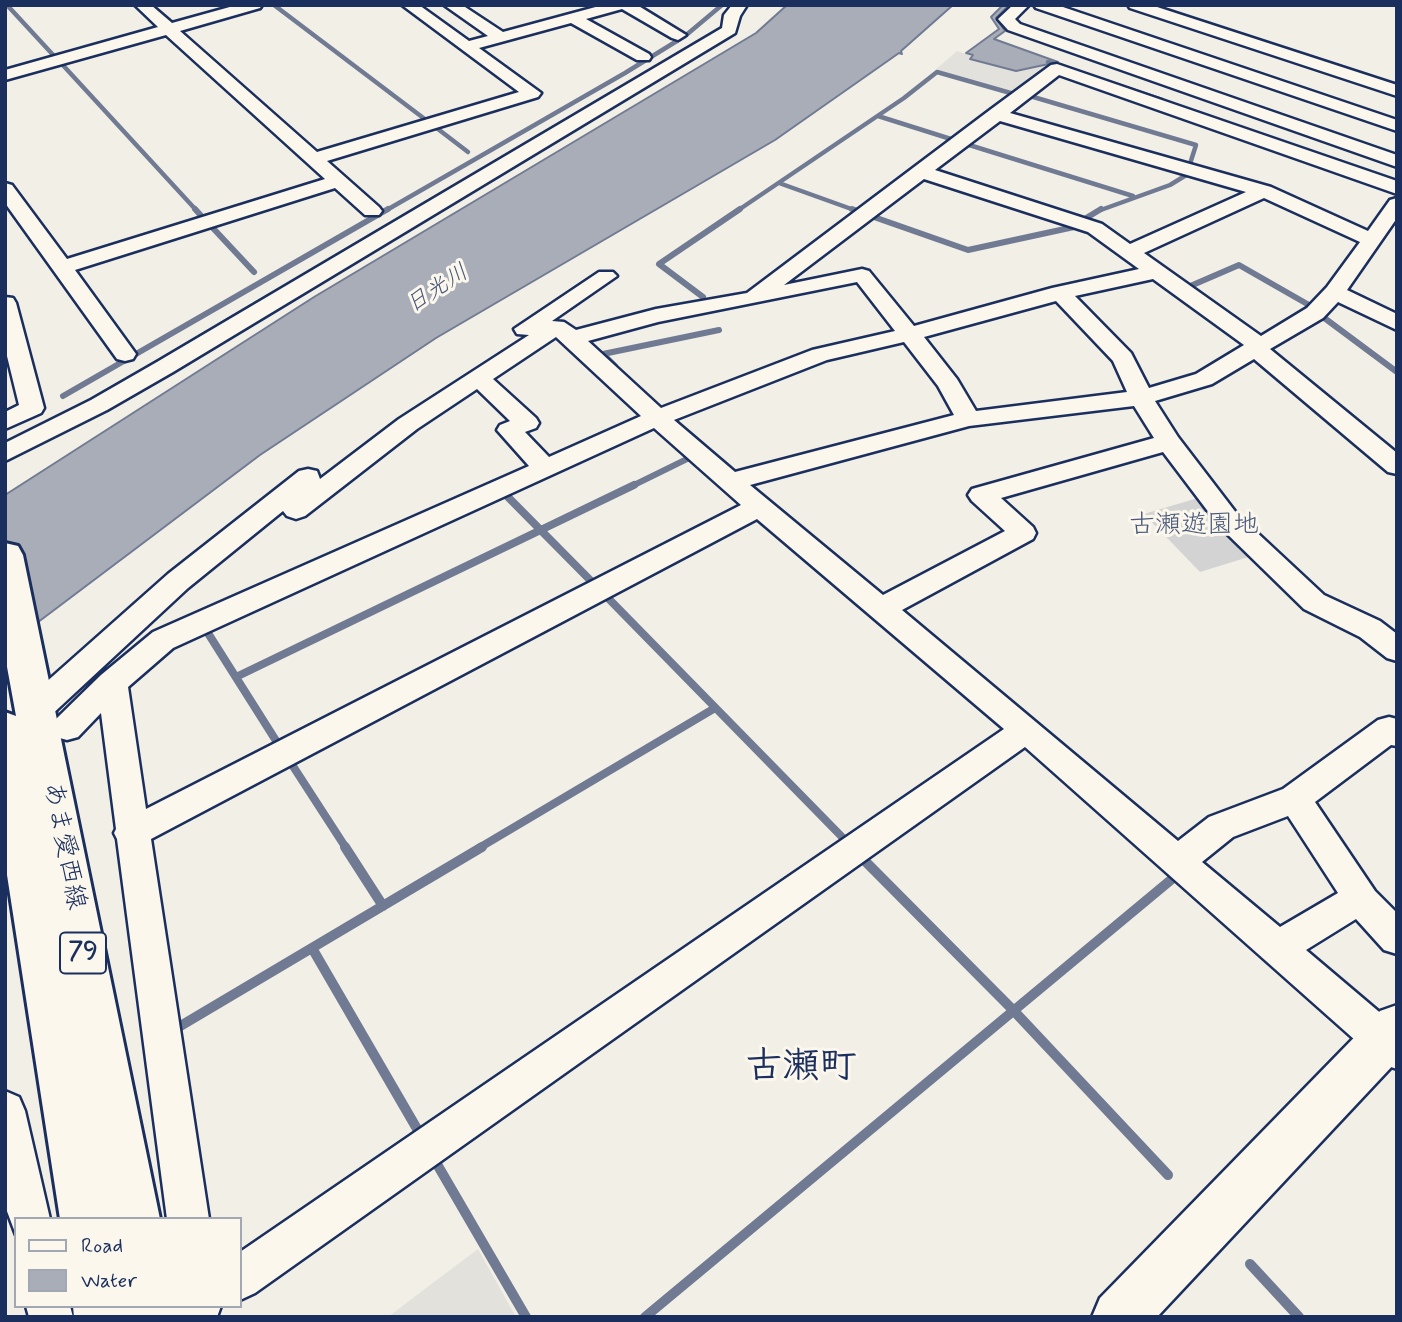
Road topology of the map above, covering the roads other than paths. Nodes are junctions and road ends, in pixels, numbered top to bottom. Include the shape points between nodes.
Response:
1 (142, 5) edge
2 (255, 5) edge
3 (409, 5) edge
4 (451, 5) edge
5 (623, 5) edge
6 (740, 5) edge
7 (1022, 5) edge
8 (1041, 5) edge
9 (1135, 5) edge
10 (595, 8) edge
11 (532, 11) dead end
12 (573, 18) junction
13 (551, 24) junction
14 (169, 29) junction
15 (678, 35) dead end
16 (500, 37) junction
17 (1236, 38) junction
18 (468, 46) junction
19 (643, 57) dead end
20 (1198, 58) junction
21 (1235, 71) junction
22 (5, 75) edge
23 (1397, 91) edge
24 (1196, 92) junction
25 (996, 114) junction
26 (1397, 126) edge
27 (314, 159) junction
28 (1397, 161) edge
29 (922, 172) junction
30 (338, 181) junction
31 (1397, 188) edge
32 (5, 189) edge
33 (1264, 191) junction
34 (1395, 210) edge
35 (372, 211) dead end
36 (1372, 240) junction
37 (1129, 252) junction
38 (63, 267) junction
39 (1157, 272) junction
40 (606, 276) dead end
41 (1335, 292) junction
42 (1060, 293) junction
43 (754, 298) junction
44 (5, 303) edge
45 (1397, 323) edge
46 (910, 334) junction
47 (572, 338) junction
48 (1257, 347) junction
49 (125, 354) dead end
50 (479, 378) junction
51 (1140, 398) junction
52 (657, 418) junction
53 (968, 419) junction
54 (5, 422) edge
55 (1169, 442) junction
56 (5, 453) edge
57 (1397, 466) edge
58 (545, 468) junction
59 (730, 482) junction
60 (759, 507) junction
61 (296, 510) dead end
62 (5, 555) edge
63 (881, 609) junction
64 (1397, 650) edge
65 (112, 683) junction
66 (25, 721) edge
67 (1026, 730) junction
68 (1397, 734) edge
69 (1295, 799) junction
70 (131, 833) junction
71 (1178, 861) junction
72 (1363, 902) junction
73 (1397, 938) edge
74 (1278, 948) junction
75 (1393, 1039) edge
76 (5, 1111) edge
77 (29, 1217) edge
78 (87, 1217) edge
79 (133, 1217) edge
80 (188, 1217) edge
81 (242, 1277) edge
82 (1119, 1317) edge

1 - 14 street
2 - 14 street
3 - 18 street
4 - 16 street
5 - 10 street
5 - 15 street
6 - 56 street via 729,30 121,393
7 - 24 street via 1006,19 1014,27
8 - 20 street
9 - 17 street
10 - 12 street
11 - 13 street
12 - 13 street
12 - 19 street
13 - 16 street
14 - 22 street
14 - 27 street
16 - 18 street
17 - 20 street
17 - 23 street
18 - 27 street via 532,93
20 - 21 street
21 - 24 street
21 - 26 street
24 - 28 street
25 - 29 street
25 - 31 street via 1058,69
25 - 33 street
27 - 30 street
29 - 37 street via 1095,228
29 - 43 street
30 - 35 street
30 - 38 street
32 - 38 street
33 - 36 street
33 - 37 street
34 - 36 street
36 - 41 street
37 - 39 street
38 - 49 street
39 - 42 street
39 - 48 street
40 - 66 street via 384,421 287,493 178,582
41 - 45 street
41 - 48 street via 1315,313
42 - 46 street
42 - 51 street via 1123,358
43 - 46 street via 862,275
43 - 47 street
44 - 54 street via 32,408
46 - 52 street via 820,355
46 - 53 street via 949,384
47 - 50 street via 556,327
47 - 52 street
48 - 51 street via 1204,379
48 - 57 street
50 - 58 street via 527,423 509,430
50 - 61 street via 408,424
51 - 53 street
51 - 55 street
52 - 58 street
52 - 59 street
53 - 59 street
55 - 63 street via 981,495 1023,533
55 - 64 street via 1228,520 1314,602 1370,629
58 - 65 street via 163,640
59 - 60 street
60 - 63 street
60 - 70 street
62 - 66 main road, あま愛西線 / 79
63 - 67 street
65 - 66 street
65 - 70 street
66 - 78 main road, あま愛西線 / 79
66 - 79 main road, あま愛西線 / 79
67 - 71 street
67 - 81 street
68 - 69 street via 1389,729
69 - 71 street via 1221,827
69 - 72 street
70 - 80 street
71 - 74 street
72 - 73 street
72 - 74 street via 1345,906
74 - 75 street
75 - 82 street
76 - 77 street

